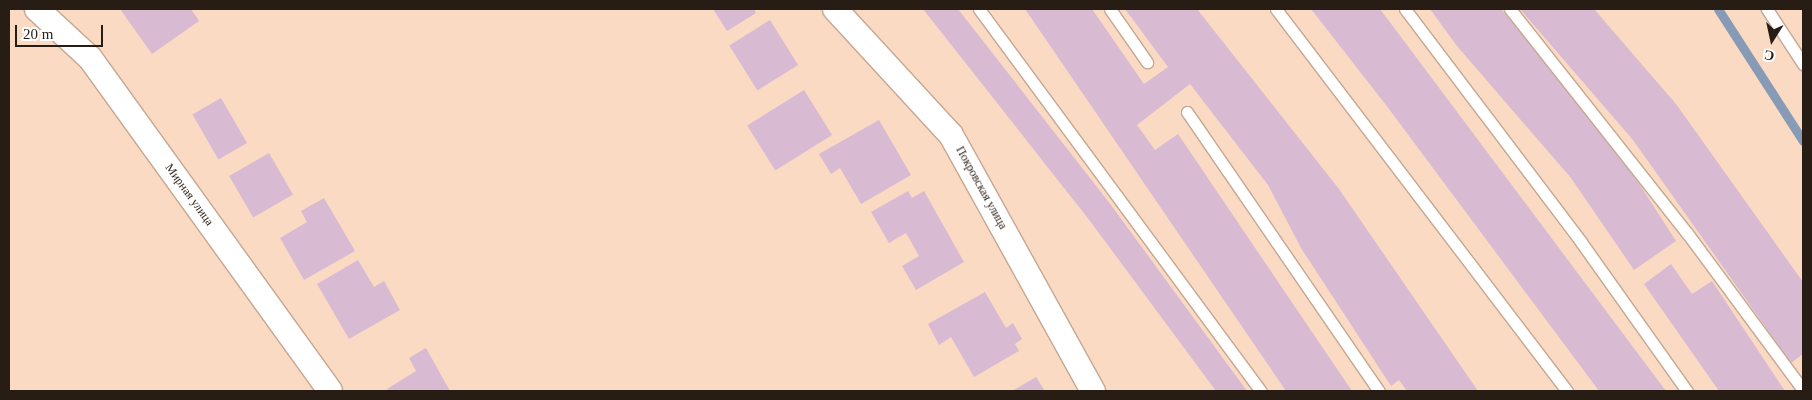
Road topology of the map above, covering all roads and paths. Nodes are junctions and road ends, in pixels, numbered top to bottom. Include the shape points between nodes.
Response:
1 (37, 9) edge
2 (835, 9) edge
3 (979, 9) edge
4 (1110, 9) edge
5 (1276, 9) edge
6 (1405, 9) edge
7 (1510, 9) edge
8 (1767, 9) edge
9 (1147, 62) dead end
10 (1803, 64) edge
11 (1187, 112) dead end
12 (1803, 390) edge
13 (330, 391) edge
14 (1093, 391) edge
15 (1261, 391) edge
16 (1380, 391) edge
17 (1567, 391) edge
18 (1687, 391) edge

1 - 13 street, Мирная улица via 90,58
2 - 14 street, Покровская улица via 952,135
3 - 15 lane
4 - 9 lane
5 - 17 lane
6 - 18 lane
7 - 12 lane via 1686,233
8 - 10 lane
11 - 16 lane

